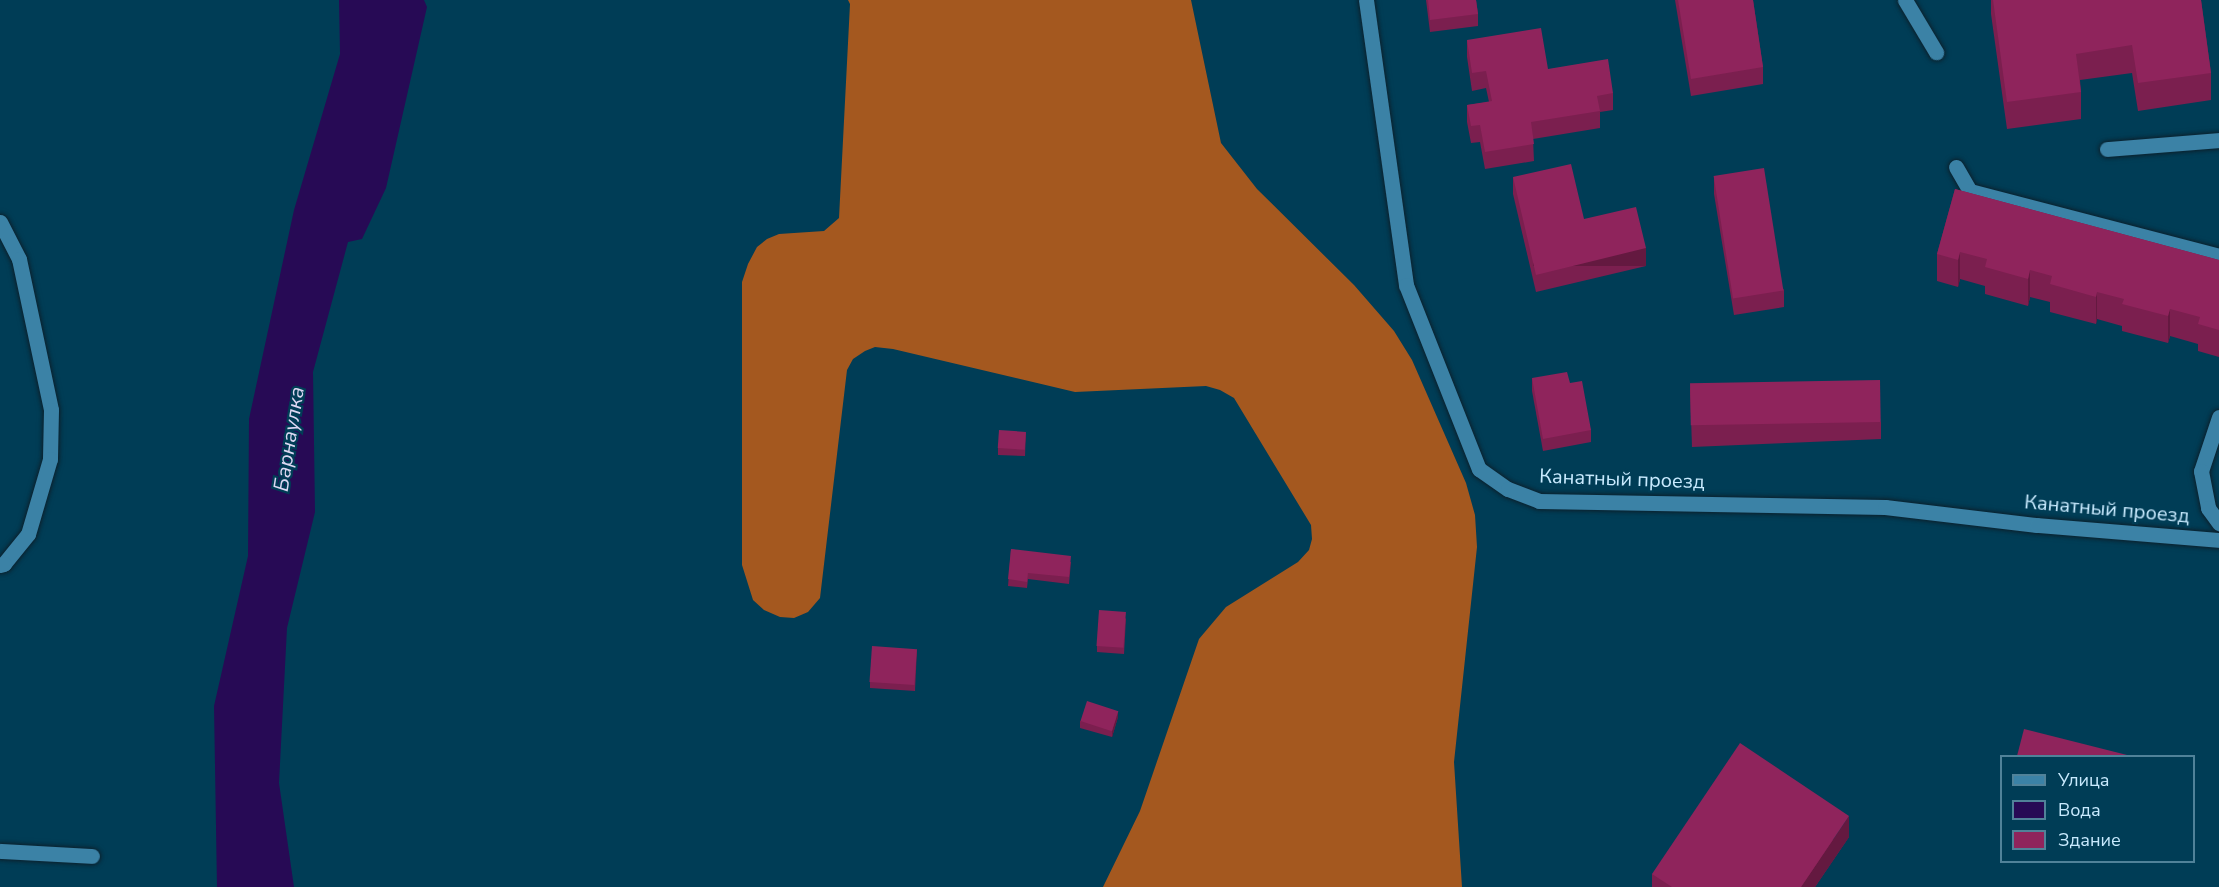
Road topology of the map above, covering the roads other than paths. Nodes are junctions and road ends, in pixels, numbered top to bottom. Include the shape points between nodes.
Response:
1 (1365, 0) edge
2 (1905, 0) edge
3 (1936, 52) dead end
4 (2219, 140) edge
5 (2107, 149) dead end
6 (1956, 167) dead end
7 (0, 222) edge
8 (2219, 256) edge
9 (2219, 417) edge
10 (2219, 523) edge
11 (2219, 540) edge
12 (0, 565) edge
13 (0, 850) edge
14 (92, 856) dead end

1 - 11 street, Канатный проезд via 1406,285 1479,469 1508,489 1539,501 1886,507 2037,525
2 - 3 street
4 - 5 street
6 - 8 street via 1970,190
7 - 12 street via 19,259 51,410 50,459 28,534
9 - 10 street via 2201,471 2208,508
13 - 14 street

